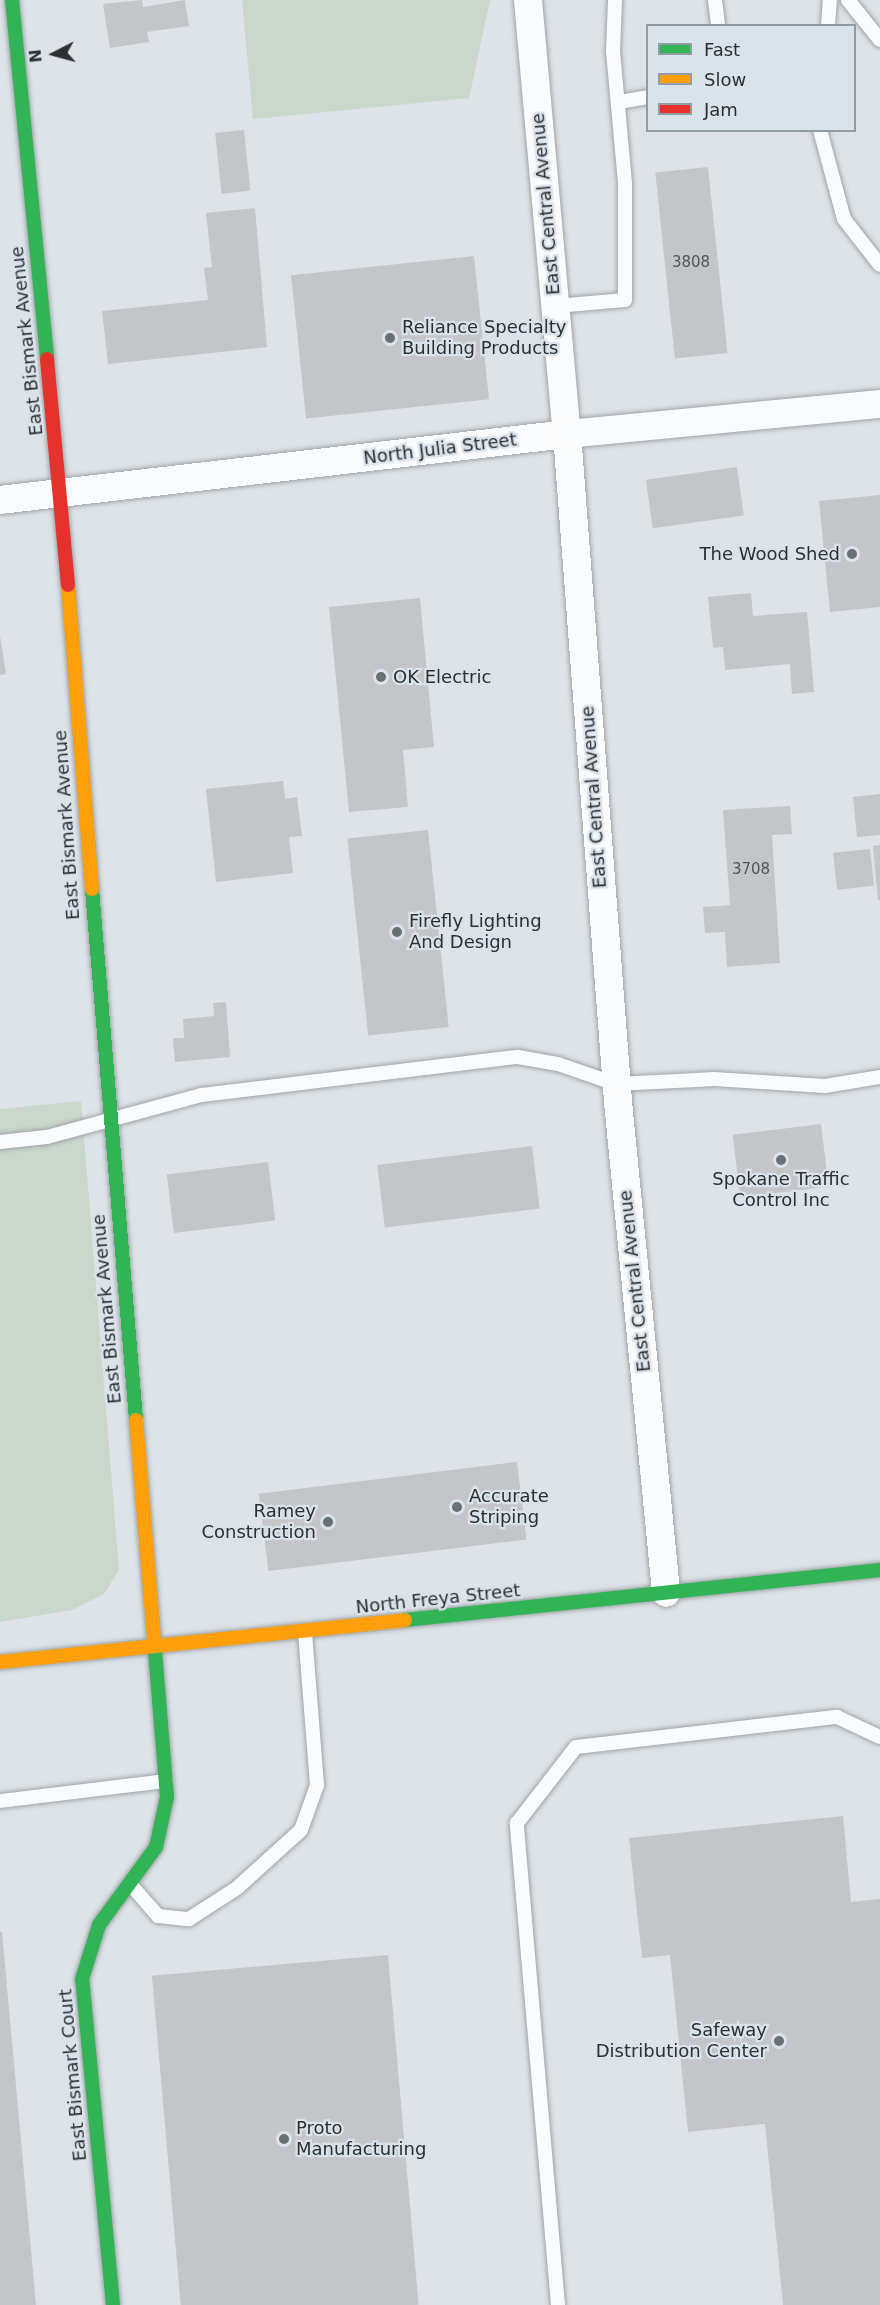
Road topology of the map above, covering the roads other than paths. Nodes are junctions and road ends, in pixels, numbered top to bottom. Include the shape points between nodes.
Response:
1 (12, 0) edge
2 (528, 0) edge
3 (615, 0) edge
4 (714, 0) edge
5 (830, 0) edge
6 (848, 0) edge
7 (718, 24) edge
8 (828, 24) edge
9 (880, 40) edge
10 (646, 97) edge
11 (620, 102) junction
12 (821, 132) edge
13 (880, 265) edge
14 (556, 306) junction
15 (880, 404) edge
16 (567, 434) junction
17 (60, 494) junction
18 (0, 500) edge
19 (880, 1077) edge
20 (616, 1084) junction
21 (109, 1122) junction
22 (0, 1142) edge
23 (880, 1570) edge
24 (666, 1593) junction
25 (305, 1631) junction
26 (154, 1647) junction
27 (0, 1662) edge
28 (880, 1737) edge
29 (166, 1781) junction
30 (0, 1801) edge
31 (131, 1886) junction
32 (113, 2305) edge
33 (558, 2305) edge

1 - 17 street, East Bismark Avenue
2 - 14 street, East Central Avenue
3 - 11 lane via 613,52
4 - 7 lane
5 - 8 lane
6 - 9 lane
10 - 11 lane
11 - 14 lane via 625,300
12 - 13 lane via 844,219
14 - 16 street, East Central Avenue
15 - 16 street, North Julia Street
16 - 17 street, North Julia Street
16 - 20 street, East Central Avenue
17 - 18 street, North Julia Street
17 - 21 street, East Bismark Avenue
19 - 20 lane via 825,1086 714,1079
20 - 21 lane via 558,1064 518,1057 202,1095
20 - 24 street, East Central Avenue
21 - 22 lane via 47,1137
21 - 26 street, East Bismark Avenue
23 - 24 street, North Freya Street
24 - 25 street, North Freya Street
25 - 26 street, North Freya Street
25 - 31 lane via 317,1785 301,1830 237,1888 189,1919 158,1916
26 - 27 street, North Freya Street
26 - 29 street, East Bismark Court
28 - 33 lane via 837,1718 576,1747 517,1822
29 - 30 lane
29 - 31 street, East Bismark Court via 167,1797 156,1847
31 - 32 street, East Bismark Court via 99,1925 82,1979

